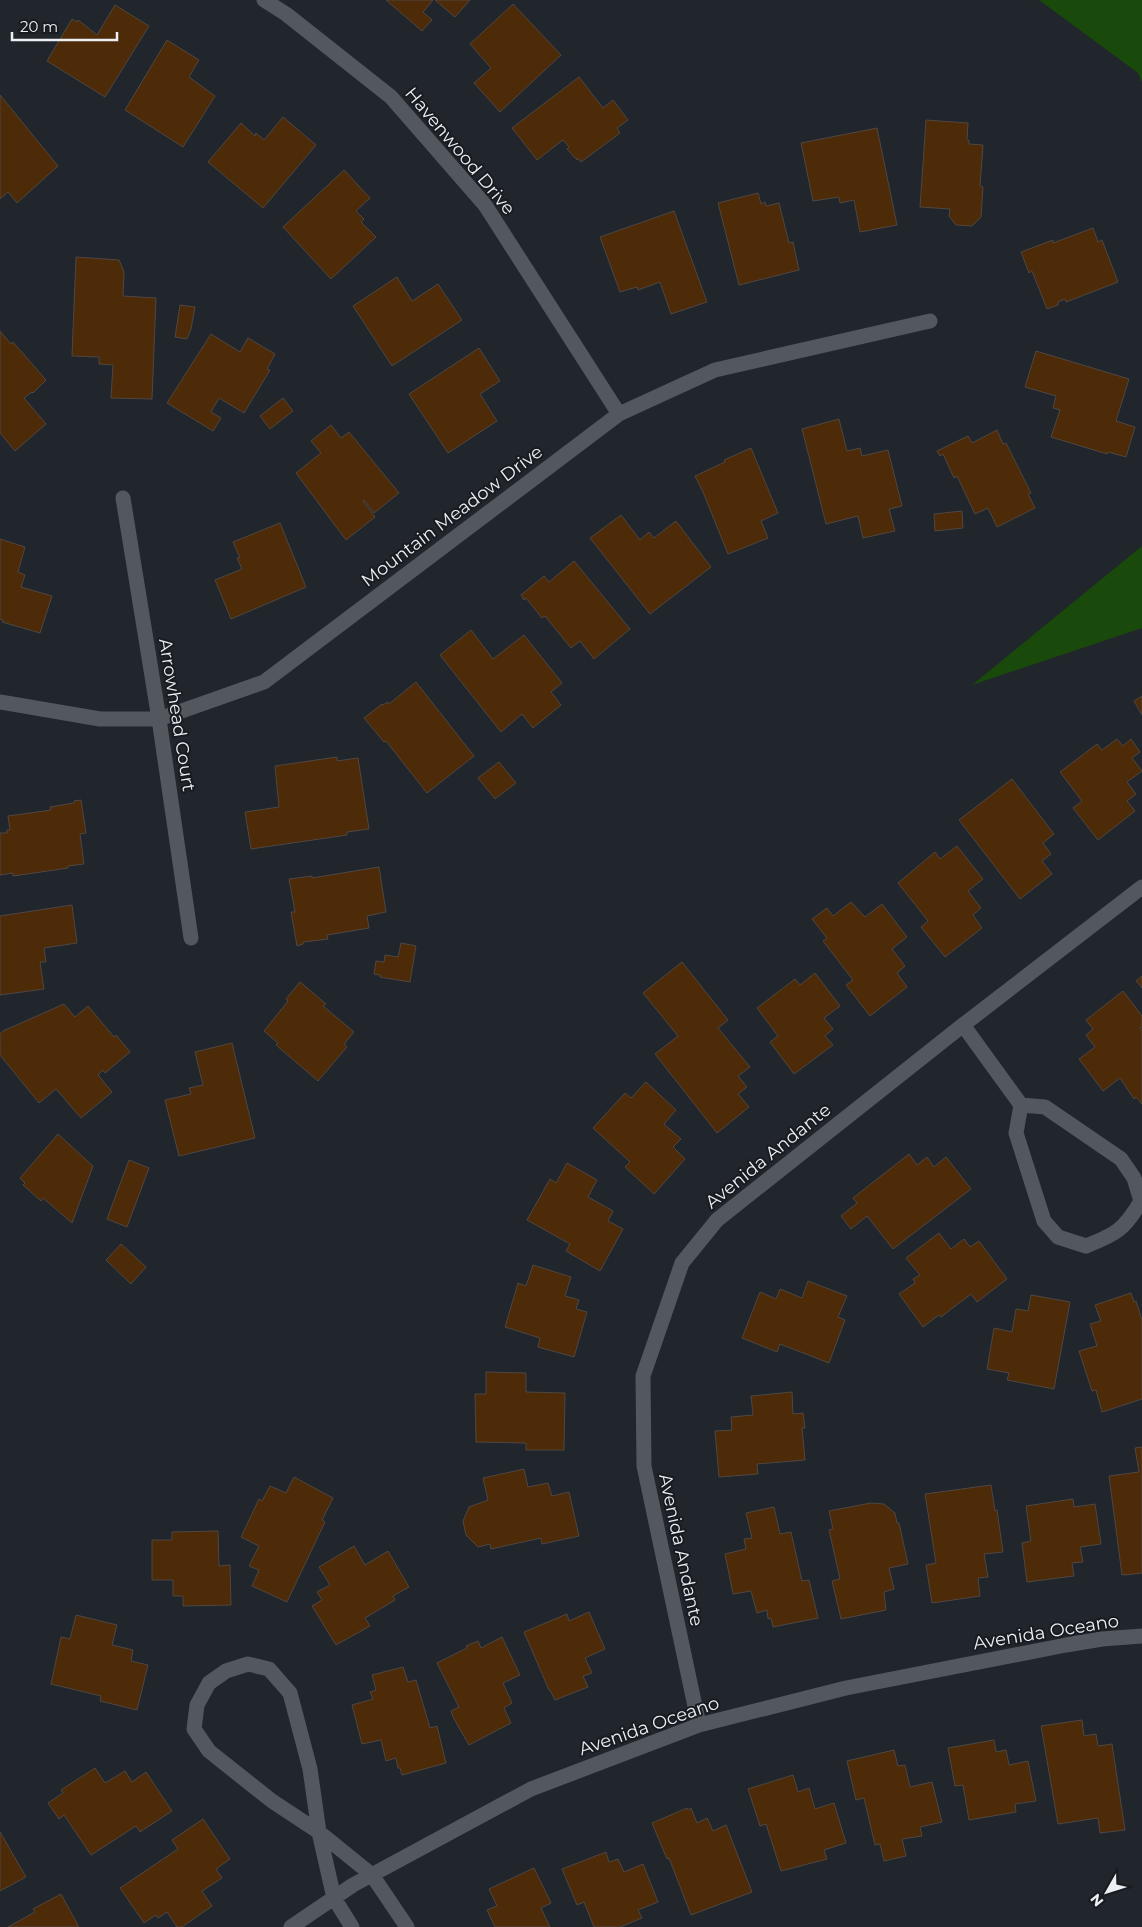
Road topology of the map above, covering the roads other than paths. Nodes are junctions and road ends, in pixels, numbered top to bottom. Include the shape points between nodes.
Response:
1 (264, 0) edge
2 (930, 321) dead end
3 (619, 414) junction
4 (123, 498) dead end
5 (0, 702) edge
6 (159, 719) junction
7 (1142, 887) edge
8 (191, 938) dead end
9 (963, 1025) junction
10 (1021, 1106) junction
11 (1142, 1636) edge
12 (699, 1725) junction
13 (320, 1832) junction
14 (372, 1875) junction
15 (334, 1898) junction
16 (291, 1927) edge
17 (352, 1927) edge
18 (407, 1927) edge

1 - 3 street, Havenwood Drive via 392,97 484,205
2 - 3 street, Mountain Meadow Drive via 715,370
3 - 6 street, Mountain Meadow Drive via 264,682
4 - 6 street, Arrowhead Court
5 - 6 street, Mountain Meadow Drive via 100,719
6 - 8 street, Arrowhead Court
7 - 9 street, Avenida Andante
9 - 10 street
9 - 12 street, Avenida Andante via 717,1220 682,1262 643,1376 644,1466
10 - 10 street via 1016,1133 1044,1222 1058,1237 1086,1246 1114,1235 1131,1218 1141,1201 1134,1178 1121,1159 1045,1107
11 - 12 street, Avenida Oceano via 1066,1645 846,1688
12 - 14 street, Avenida Oceano via 531,1789
13 - 13 street via 310,1770 290,1693 269,1669 248,1664 226,1671 209,1683 197,1706 194,1729 208,1752 272,1801
13 - 14 street
13 - 15 street
14 - 15 street, Avenida Oceano
14 - 18 street
15 - 16 street, Avenida Oceano
15 - 17 street

